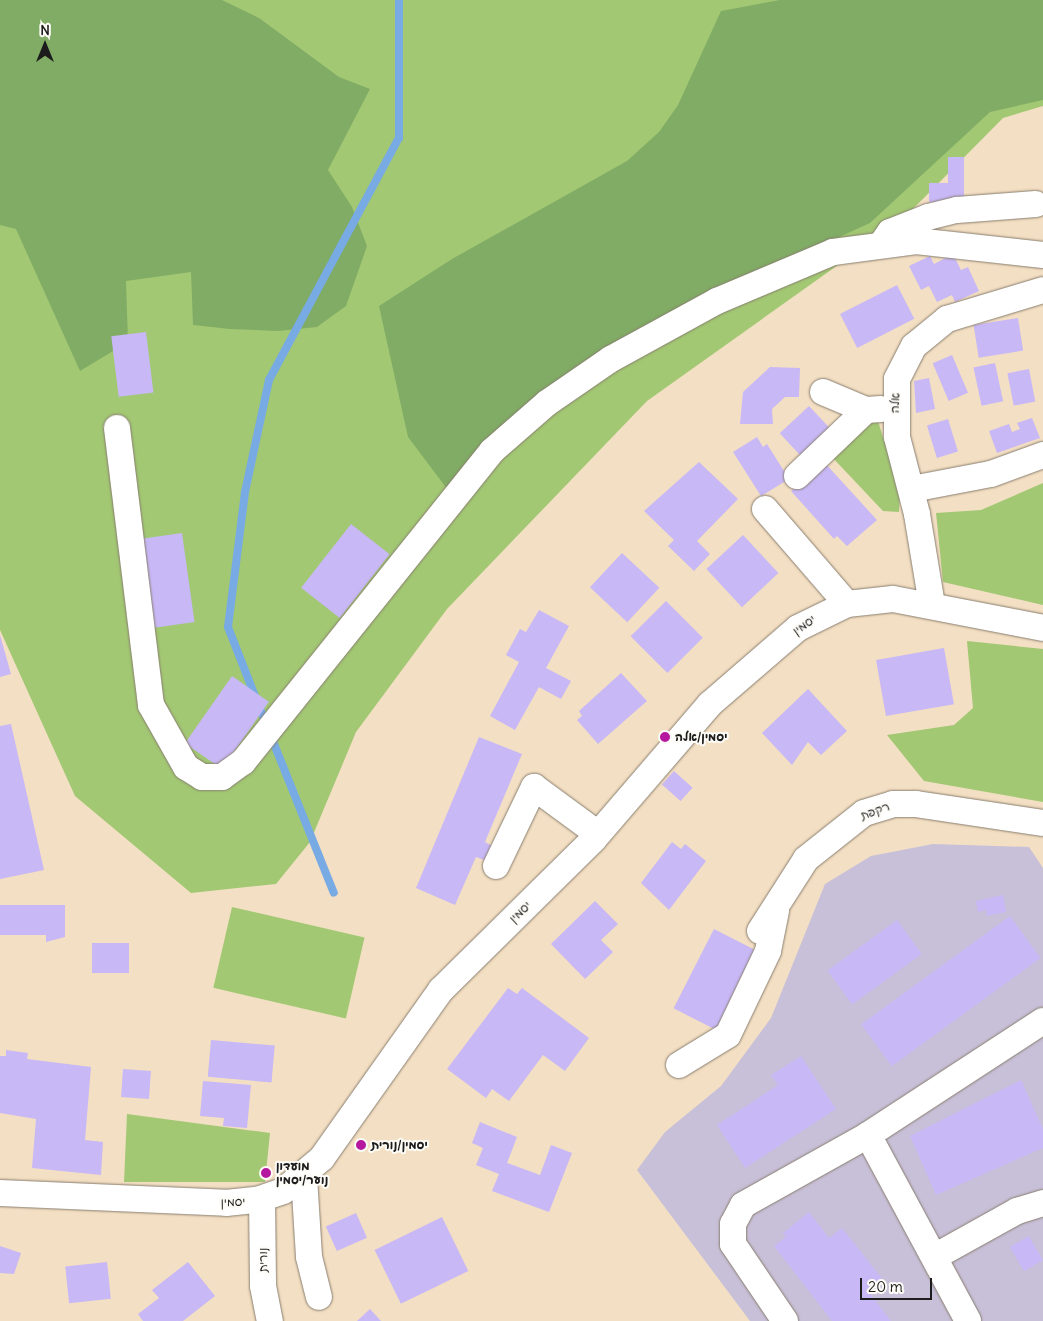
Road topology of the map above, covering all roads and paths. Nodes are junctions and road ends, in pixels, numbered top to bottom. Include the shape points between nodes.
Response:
1 (1036, 204) dead end
2 (881, 243) junction
3 (1043, 255) edge
4 (1043, 290) edge
5 (823, 392) dead end
6 (894, 408) junction
7 (866, 410) junction
8 (118, 428) dead end
9 (1043, 455) edge
10 (797, 476) dead end
11 (912, 489) junction
12 (765, 509) dead end
13 (847, 604) junction
14 (932, 604) junction
15 (1043, 628) edge
16 (1043, 823) edge
17 (598, 834) junction
18 (496, 866) dead end
19 (778, 899) junction
20 (760, 930) dead end
21 (1043, 1021) edge
22 (679, 1065) dead end
23 (868, 1134) junction
24 (304, 1176) junction
25 (0, 1193) edge
26 (262, 1199) junction
27 (1043, 1203) edge
28 (936, 1256) junction
29 (319, 1297) dead end
30 (270, 1321) edge
31 (785, 1321) edge
32 (968, 1321) edge

1 - 2 street via 957,210 928,217 890,232
2 - 3 street via 953,243
2 - 8 street via 818,257 717,301 611,359 532,415 470,475 243,762 222,777 202,777 186,766 151,705
4 - 6 street, אלה via 970,309 928,332 903,362
5 - 7 street
6 - 7 street
6 - 11 street, אלה
7 - 10 street
9 - 11 street via 991,474
11 - 14 street, אלה
12 - 13 street
13 - 14 street, יסמין via 893,599
13 - 17 street, יסמין via 809,620 728,686
14 - 15 street, יסמין
16 - 19 street, רקפת via 943,806 893,804 864,813 830,837 806,859
17 - 18 street via 534,787
17 - 24 street, יסמין via 435,997 330,1149
19 - 20 street, רקפת
19 - 22 street via 768,951 738,1019 713,1047
21 - 23 street
23 - 28 street
23 - 31 street via 755,1195 735,1217 732,1230 736,1250
24 - 26 street, יסמין
24 - 29 street via 309,1256
25 - 26 street, יסמין via 207,1202
26 - 30 street, נורית via 264,1286
27 - 28 street via 1017,1211
28 - 32 street

